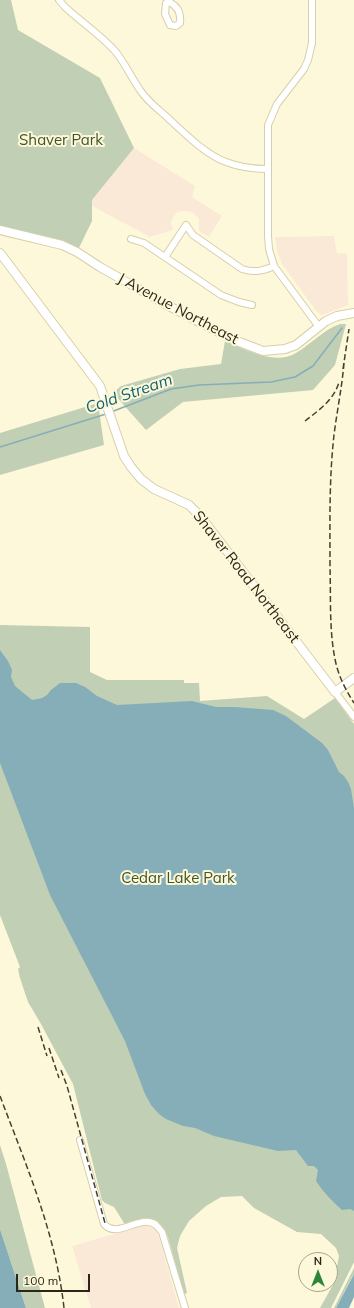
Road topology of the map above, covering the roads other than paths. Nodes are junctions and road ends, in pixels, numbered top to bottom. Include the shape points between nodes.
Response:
1 (59, 0) edge
2 (312, 0) edge
3 (267, 169) junction
4 (0, 230) edge
5 (131, 239) dead end
6 (0, 253) edge
7 (165, 257) junction
8 (274, 266) junction
9 (252, 305) dead end
10 (354, 313) edge
11 (319, 327) junction
12 (354, 678) edge
13 (335, 692) junction
14 (354, 717) edge
15 (80, 1140) dead end
16 (185, 1308) edge

1 - 3 street via 115,51 146,98 209,153 224,162 248,168
2 - 3 street via 311,52 304,69 282,95 272,112 267,134
3 - 8 street via 268,236
4 - 11 street, J Avenue Northeast via 62,245 77,252 167,305 252,348 263,351 285,349 296,345
5 - 7 street via 144,243
6 - 13 street, Shaver Road Northeast via 98,382 124,456 131,467 154,489 189,505 201,517
7 - 8 street via 186,225 193,235 242,269 256,271
7 - 9 street via 221,295
8 - 11 street
10 - 11 street, J Avenue Northeast via 337,316
12 - 13 street
13 - 14 street, Shaver Road Northeast
15 - 16 street via 104,1224 113,1229 144,1222 157,1225 162,1232

